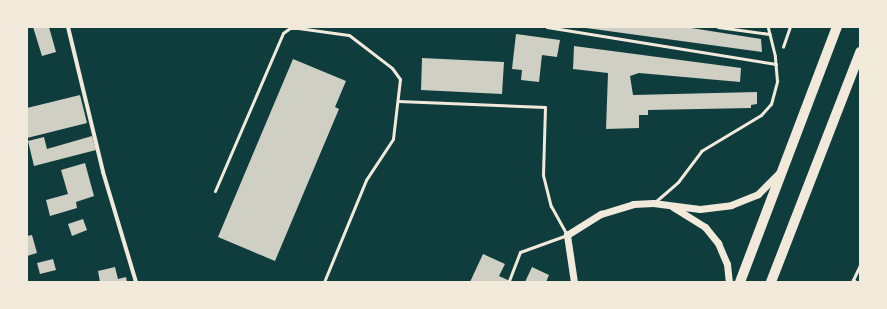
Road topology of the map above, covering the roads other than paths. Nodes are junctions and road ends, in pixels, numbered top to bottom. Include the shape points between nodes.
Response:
1 (68, 27) edge
2 (547, 27) edge
3 (718, 27) edge
4 (768, 27) edge
5 (837, 27) edge
6 (770, 34) junction
7 (859, 54) edge
8 (776, 64) junction
9 (398, 100) junction
10 (793, 147) junction
11 (215, 191) dead end
12 (654, 203) junction
13 (668, 204) junction
14 (567, 235) junction
15 (860, 266) edge
16 (509, 281) dead end
17 (136, 282) edge
18 (324, 282) edge
19 (574, 282) edge
20 (729, 282) edge
21 (740, 282) edge
22 (771, 282) edge
23 (856, 282) edge

1 - 17 street via 104,172
2 - 8 lane
3 - 6 lane
4 - 6 lane
5 - 10 main road
6 - 8 lane
7 - 22 main road
8 - 12 lane via 776,90 767,109 701,151 678,182
9 - 11 lane via 400,79 397,73 349,35 290,28 277,42
9 - 14 lane via 545,107 543,175 551,206
9 - 18 lane via 393,139 366,180
10 - 13 street via 775,178 749,199 711,209
10 - 21 main road
12 - 13 street
12 - 14 street via 632,204 601,214
13 - 20 street via 689,215 711,234 723,253
14 - 16 lane via 520,252
14 - 19 street
15 - 23 lane via 853,280

